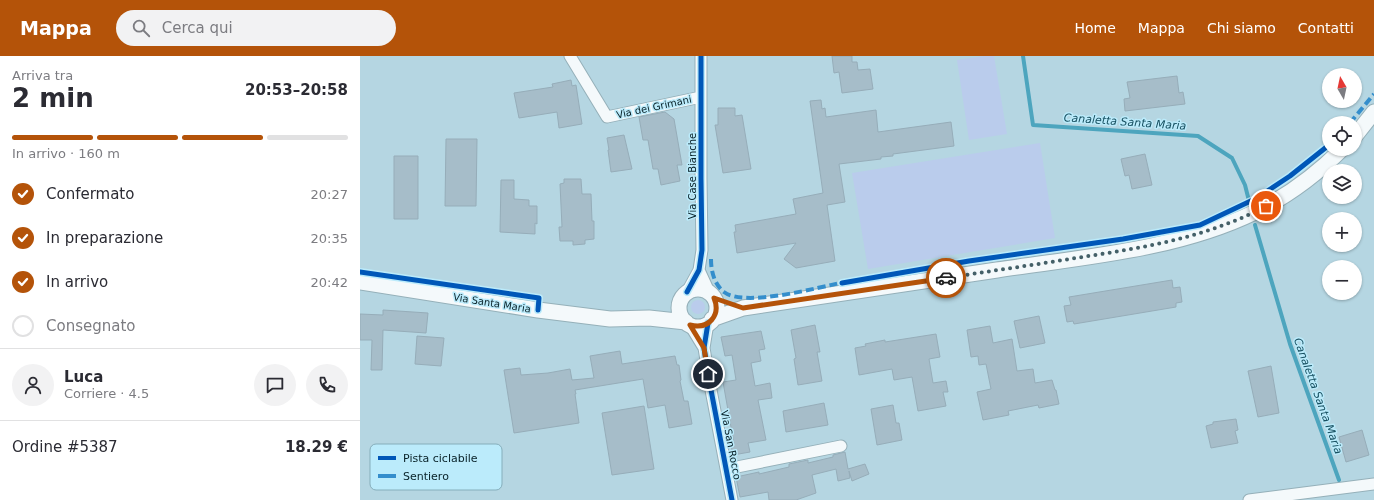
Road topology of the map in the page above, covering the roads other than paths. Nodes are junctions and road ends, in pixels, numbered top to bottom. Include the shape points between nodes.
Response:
1 (570, 56) edge
2 (701, 56) edge
3 (701, 97) junction
4 (1374, 112) edge
5 (1362, 127) edge
6 (1335, 156) edge
7 (699, 270) junction
8 (360, 282) edge
9 (684, 296) junction
10 (712, 296) junction
11 (743, 308) junction
12 (648, 318) junction
13 (710, 321) junction
14 (688, 323) junction
15 (704, 348) junction
16 (841, 446) dead end
17 (727, 469) junction
18 (1374, 484) edge
19 (732, 500) edge
20 (1249, 500) edge

1 - 3 street, Via dei Grimani via 607,117
2 - 3 street, Via Case Bianche
3 - 7 street, Via Case Bianche via 702,250
4 - 5 main road
6 - 11 main road, Via Santa Maria via 1299,186 1277,200 1218,228 1189,237 1124,251
7 - 9 street, Via Case Bianche
7 - 10 street
8 - 12 main road, Via Santa Maria via 610,319
9 - 10 main road, Via Santa Maria via 699,289
9 - 12 main road, Via Santa Maria
9 - 14 main road via 680,312
10 - 11 main road, Via Santa Maria
10 - 13 main road via 716,310
11 - 13 main road, Via Santa Maria
12 - 14 main road, Via Santa Maria
13 - 14 main road, Via Santa Maria via 701,326
13 - 15 street, Via San Rocco
14 - 15 street, Via San Rocco
15 - 17 street, Via San Rocco
16 - 17 street, Via San Rocco
17 - 19 street, Via San Rocco
18 - 20 street

